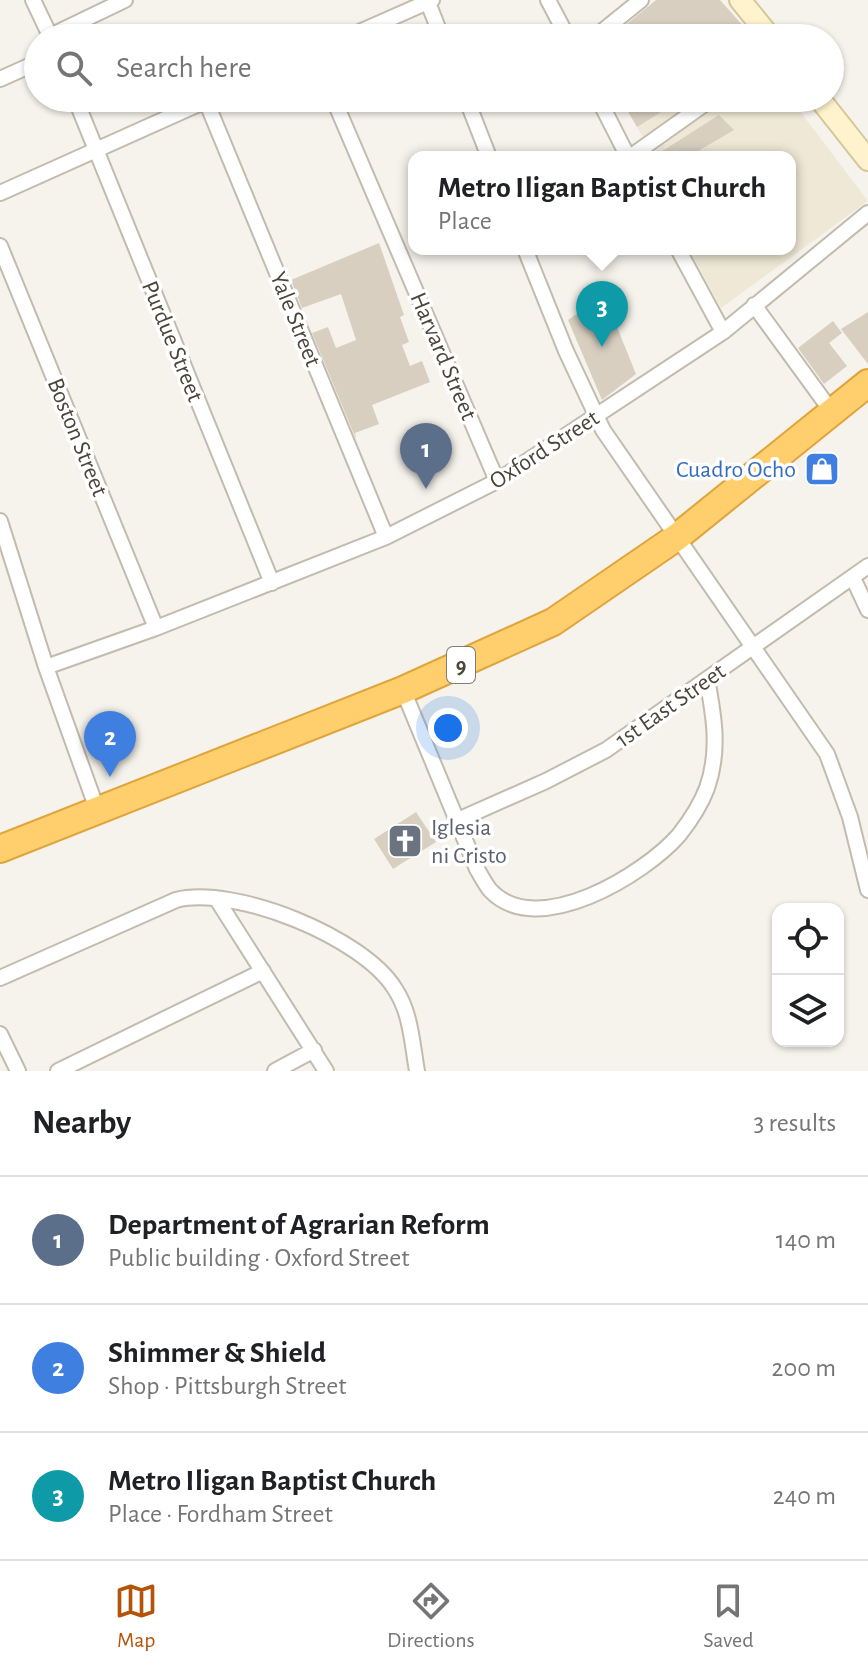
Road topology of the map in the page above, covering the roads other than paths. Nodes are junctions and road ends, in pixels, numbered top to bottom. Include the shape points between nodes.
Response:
1 (33, 0) edge
2 (125, 0) edge
3 (548, 0) edge
4 (641, 0) edge
5 (429, 1) edge
6 (747, 3) edge
7 (44, 24) edge
8 (76, 24) edge
9 (377, 24) edge
10 (437, 24) edge
11 (561, 24) edge
12 (611, 24) edge
13 (761, 24) edge
14 (24, 68) edge
15 (0, 79) edge
16 (80, 112) edge
17 (182, 112) edge
18 (214, 112) edge
19 (339, 112) edge
20 (471, 112) edge
21 (605, 112) edge
22 (693, 112) edge
23 (830, 112) edge
24 (487, 151) edge
25 (626, 151) edge
26 (638, 151) edge
27 (96, 153) junction
28 (868, 160) edge
29 (0, 193) edge
30 (868, 213) edge
31 (0, 246) edge
32 (528, 255) edge
33 (681, 255) edge
34 (754, 305) junction
35 (723, 332) junction
36 (868, 383) edge
37 (832, 412) junction
38 (596, 416) junction
39 (497, 481) junction
40 (0, 521) edge
41 (386, 537) junction
42 (677, 537) junction
43 (868, 566) edge
44 (853, 578) junction
45 (272, 583) junction
46 (868, 610) edge
47 (156, 628) junction
48 (756, 646) junction
49 (46, 667) junction
50 (707, 679) junction
51 (403, 690) junction
52 (98, 812) junction
53 (458, 820) junction
54 (0, 849) edge
55 (868, 890) edge
56 (216, 898) junction
57 (263, 971) junction
58 (0, 978) edge
59 (0, 1034) edge
60 (314, 1050) junction
61 (18, 1071) edge
62 (58, 1071) edge
63 (275, 1071) edge
64 (326, 1071) edge
65 (417, 1071) edge

1 - 7 street
2 - 8 street
3 - 11 street
4 - 12 street
5 - 9 street
5 - 10 street
6 - 13 main road
14 - 15 street
16 - 27 street, Purdue Street
17 - 27 street
18 - 41 street, Yale Street
19 - 39 street, Harvard Street
20 - 24 street
21 - 25 street
22 - 26 street
23 - 28 main road
27 - 29 street
27 - 45 street, Purdue Street
30 - 34 street, Oxford Street
31 - 47 street, Boston Street
32 - 38 street
33 - 35 street
34 - 35 street, Oxford Street
34 - 37 street
35 - 38 street, Oxford Street
36 - 37 highway, 9
37 - 42 highway, 9
38 - 39 street, Oxford Street
38 - 42 street
39 - 41 street, Oxford Street
40 - 49 street
41 - 45 street, Oxford Street
42 - 48 street
42 - 51 highway, 9 via 553,622
43 - 44 street, 1st East Street
44 - 46 street
44 - 48 street, 1st East Street
45 - 47 street, Oxford Street
47 - 49 street, Oxford Street
48 - 50 street, 1st East Street
48 - 55 street via 827,754
49 - 52 street
50 - 53 street, 1st East Street via 586,761
50 - 53 street via 715,738 706,790 677,837 603,892 546,908 507,902 491,891 477,869
51 - 52 highway, 9
51 - 53 street
52 - 54 highway, 9
56 - 57 street
56 - 58 street via 176,900
56 - 65 street via 313,928 370,961 406,1007
57 - 60 street
57 - 62 street
59 - 61 street
60 - 63 street
60 - 64 street

